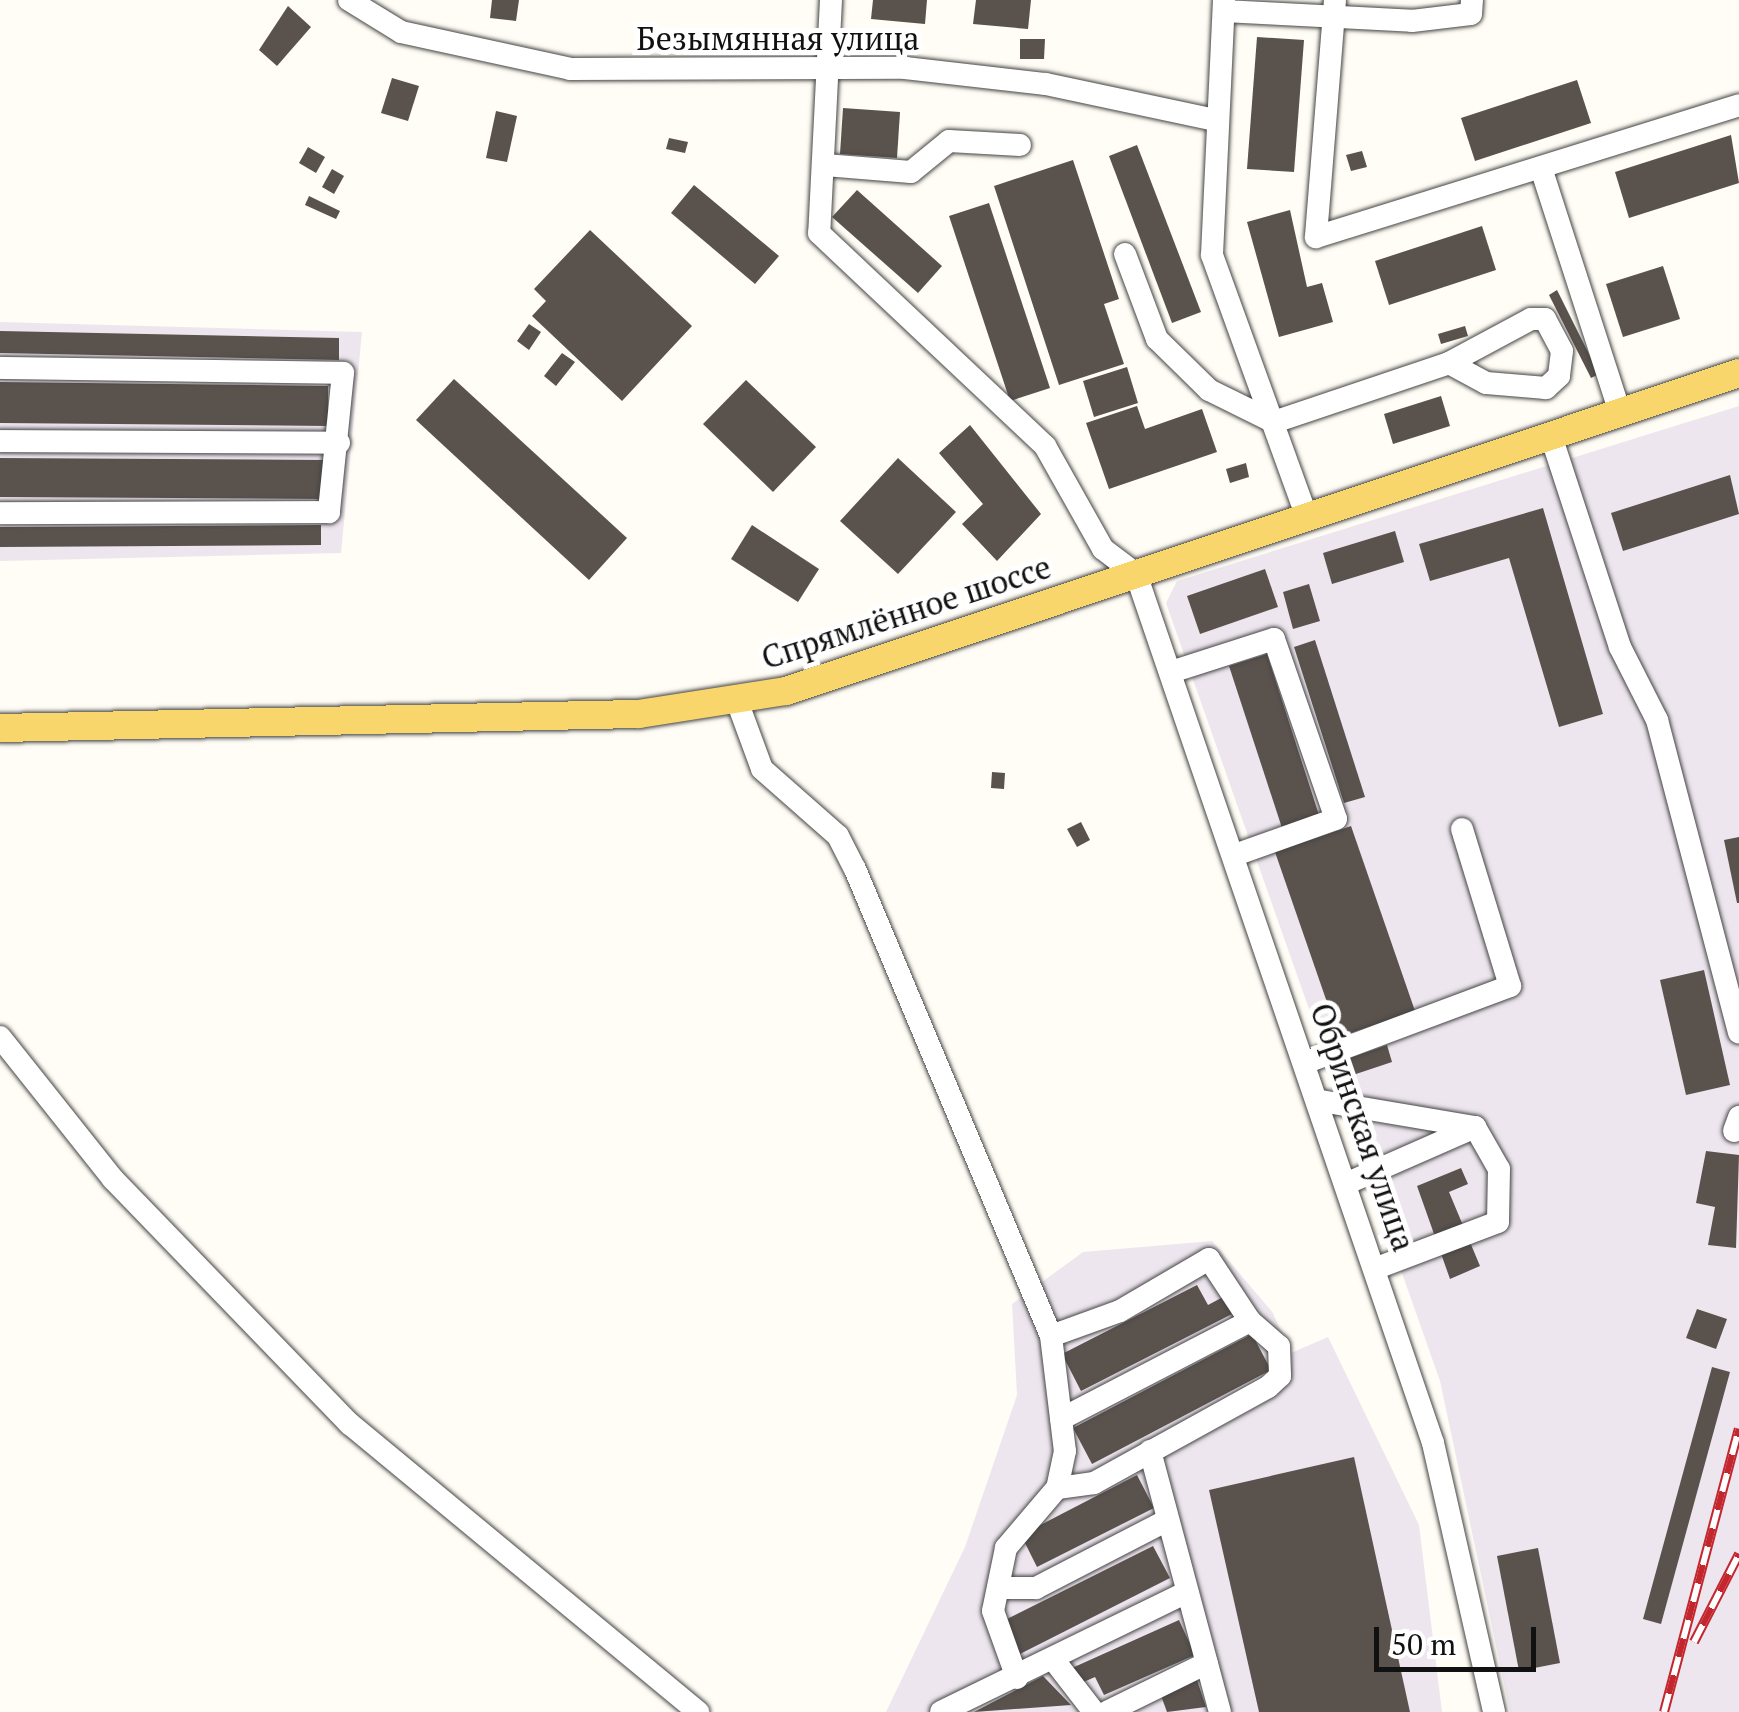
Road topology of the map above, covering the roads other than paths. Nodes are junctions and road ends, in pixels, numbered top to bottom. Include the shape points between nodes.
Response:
1 (349, 0) edge
2 (831, 0) edge
3 (1472, 0) edge
4 (1224, 6) edge
5 (1335, 8) edge
6 (830, 74) junction
7 (1739, 105) edge
8 (1216, 120) junction
9 (1020, 145) dead end
10 (825, 165) junction
11 (1540, 168) junction
12 (1125, 254) dead end
13 (1449, 363) junction
14 (0, 368) edge
15 (1739, 373) edge
16 (1620, 412) junction
17 (1274, 422) junction
18 (1551, 436) junction
19 (0, 441) edge
20 (339, 443) junction
21 (0, 514) edge
22 (1308, 517) junction
23 (1136, 574) junction
24 (1171, 672) junction
25 (738, 701) junction
26 (0, 728) edge
27 (1462, 829) dead end
28 (1235, 855) junction
29 (1739, 1032) edge
30 (0, 1037) edge
31 (1308, 1062) junction
32 (1321, 1101) junction
33 (1476, 1127) junction
34 (1350, 1182) junction
35 (1377, 1268) junction
36 (1250, 1322) junction
37 (1051, 1336) junction
38 (1061, 1419) junction
39 (1150, 1452) junction
40 (1057, 1488) junction
41 (1168, 1520) junction
42 (998, 1588) junction
43 (1187, 1592) junction
44 (1054, 1660) junction
45 (1206, 1663) junction
46 (1016, 1678) junction
47 (1140, 1705) edge
48 (698, 1712) edge
49 (941, 1712) edge
50 (1094, 1712) edge
51 (1106, 1712) edge
52 (1220, 1712) edge
53 (1494, 1712) edge

1 - 6 street, Безымянная улица via 402,32 570,68
2 - 6 street
3 - 5 street via 1471,14 1451,16
4 - 5 street
4 - 8 street
5 - 11 street via 1316,237
6 - 8 street, Безымянная улица via 905,68 1046,84
6 - 10 street
7 - 11 street
8 - 17 street via 1212,255
9 - 10 street via 949,141 910,172
10 - 23 street via 819,233 1045,446 1104,549
11 - 16 street
12 - 17 street via 1157,340 1209,390
13 - 13 street via 1486,383 1546,388 1559,376 1562,351 1545,318 1531,319
13 - 17 street
14 - 20 street via 343,373
15 - 16 main road, Спрямлённое шоссе
16 - 18 main road, Спрямлённое шоссе
17 - 22 street
18 - 22 main road, Спрямлённое шоссе
18 - 29 street via 1620,647 1657,720
19 - 20 street
20 - 21 street via 329,512
22 - 23 main road, Спрямлённое шоссе
23 - 24 street, Обринская улица
23 - 25 main road, Спрямлённое шоссе
24 - 28 street, Обринская улица
24 - 28 street via 1274,640 1336,820
25 - 26 main road, Спрямлённое шоссе via 640,714
25 - 37 street via 762,769 846,852
27 - 31 street via 1510,986
28 - 31 street, Обринская улица
30 - 48 street via 114,1179 350,1424
31 - 32 street, Обринская улица
32 - 33 street
32 - 34 street, Обринская улица
33 - 34 street
33 - 35 street via 1499,1168 1498,1222
34 - 35 street, Обринская улица
35 - 53 street, Обринская улица via 1434,1444
36 - 37 street via 1223,1268 1208,1258 1120,1311
36 - 38 street
36 - 39 street via 1279,1346 1280,1376
37 - 38 street
38 - 40 street
39 - 40 street via 1094,1482
39 - 41 street
40 - 42 street via 1006,1548
41 - 42 street via 1036,1588
41 - 43 street
42 - 46 street via 998,1637
43 - 44 street
43 - 45 street
44 - 46 street
44 - 50 street
45 - 47 street
45 - 52 street
46 - 49 street
47 - 51 street

